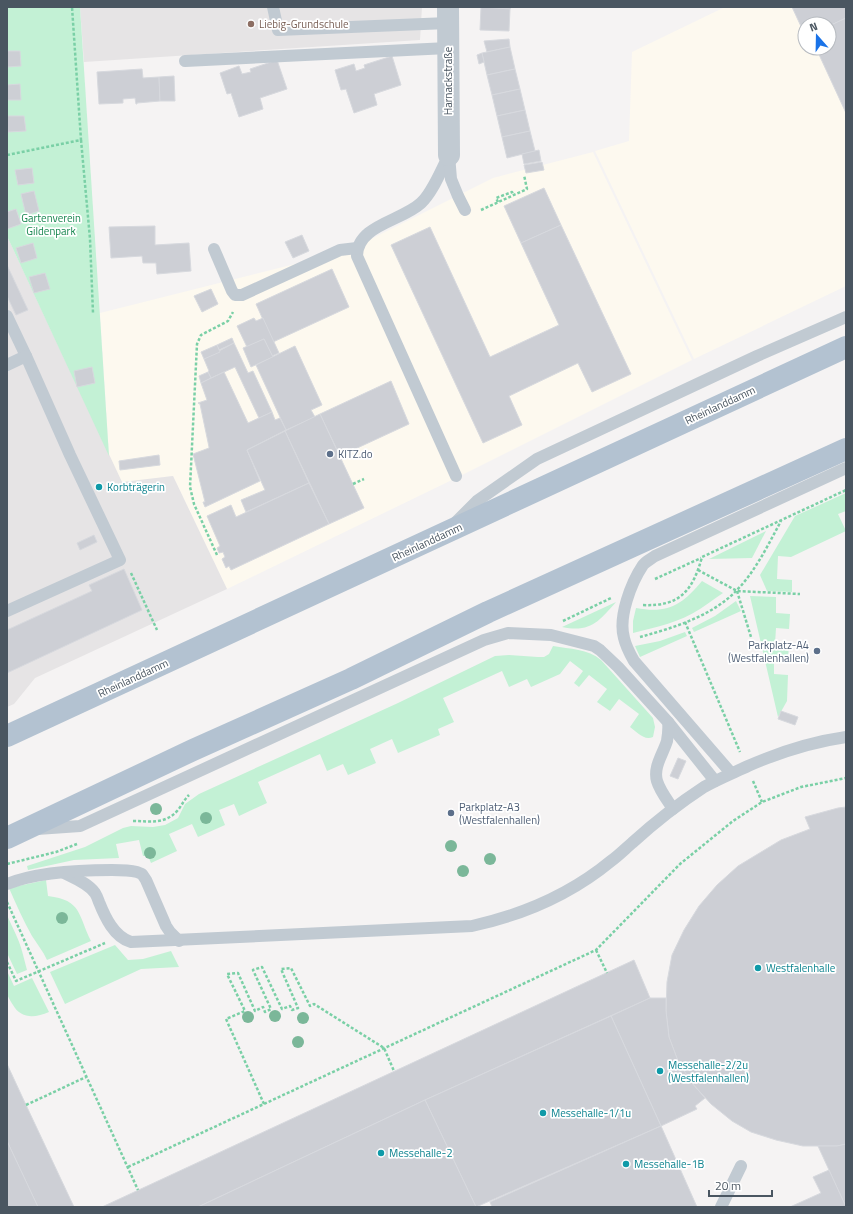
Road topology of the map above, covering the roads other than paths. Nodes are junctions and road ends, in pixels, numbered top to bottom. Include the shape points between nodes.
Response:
1 (273, 7) edge
2 (448, 15) edge
3 (448, 48) junction
4 (185, 61) dead end
5 (449, 155) junction
6 (465, 210) dead end
7 (357, 248) junction
8 (214, 249) dead end
9 (7, 316) edge
10 (846, 317) edge
11 (846, 347) edge
12 (26, 356) junction
13 (7, 365) edge
14 (846, 449) edge
15 (846, 468) edge
16 (456, 476) dead end
17 (442, 535) junction
18 (7, 611) edge
19 (668, 722) junction
20 (7, 736) edge
21 (846, 737) edge
22 (731, 773) junction
23 (715, 781) junction
24 (673, 809) junction
25 (16, 834) edge
26 (64, 873) junction
27 (7, 884) edge
28 (178, 941) junction
29 (741, 1166) dead end
30 (721, 1207) edge

1 - 2 lane via 278,30
2 - 3 street, Harnackstraße
3 - 4 lane
3 - 5 street, Harnackstraße
5 - 6 lane via 451,179
5 - 7 lane via 421,203 370,232
7 - 8 lane via 340,250 235,295
7 - 16 lane via 357,256
9 - 12 lane
10 - 17 lane via 537,459 477,501
11 - 17 main road, Rheinlanddamm
12 - 13 lane
12 - 18 lane via 120,560
14 - 25 main road via 488,612 351,679
15 - 22 lane via 655,556 644,564 629,594 622,621 624,638 634,661
17 - 20 main road, Rheinlanddamm
19 - 23 lane
19 - 24 lane via 668,737 656,774 657,782
19 - 25 lane via 618,667 590,644 552,635 508,633 484,640 80,826
21 - 22 lane via 828,739 775,754
22 - 23 lane
23 - 24 lane
24 - 28 lane via 590,877 546,902 499,920 472,926
26 - 27 lane via 39,875
26 - 28 lane via 92,889 113,928 125,940
26 - 28 lane via 132,870 142,874 166,926
29 - 30 lane

